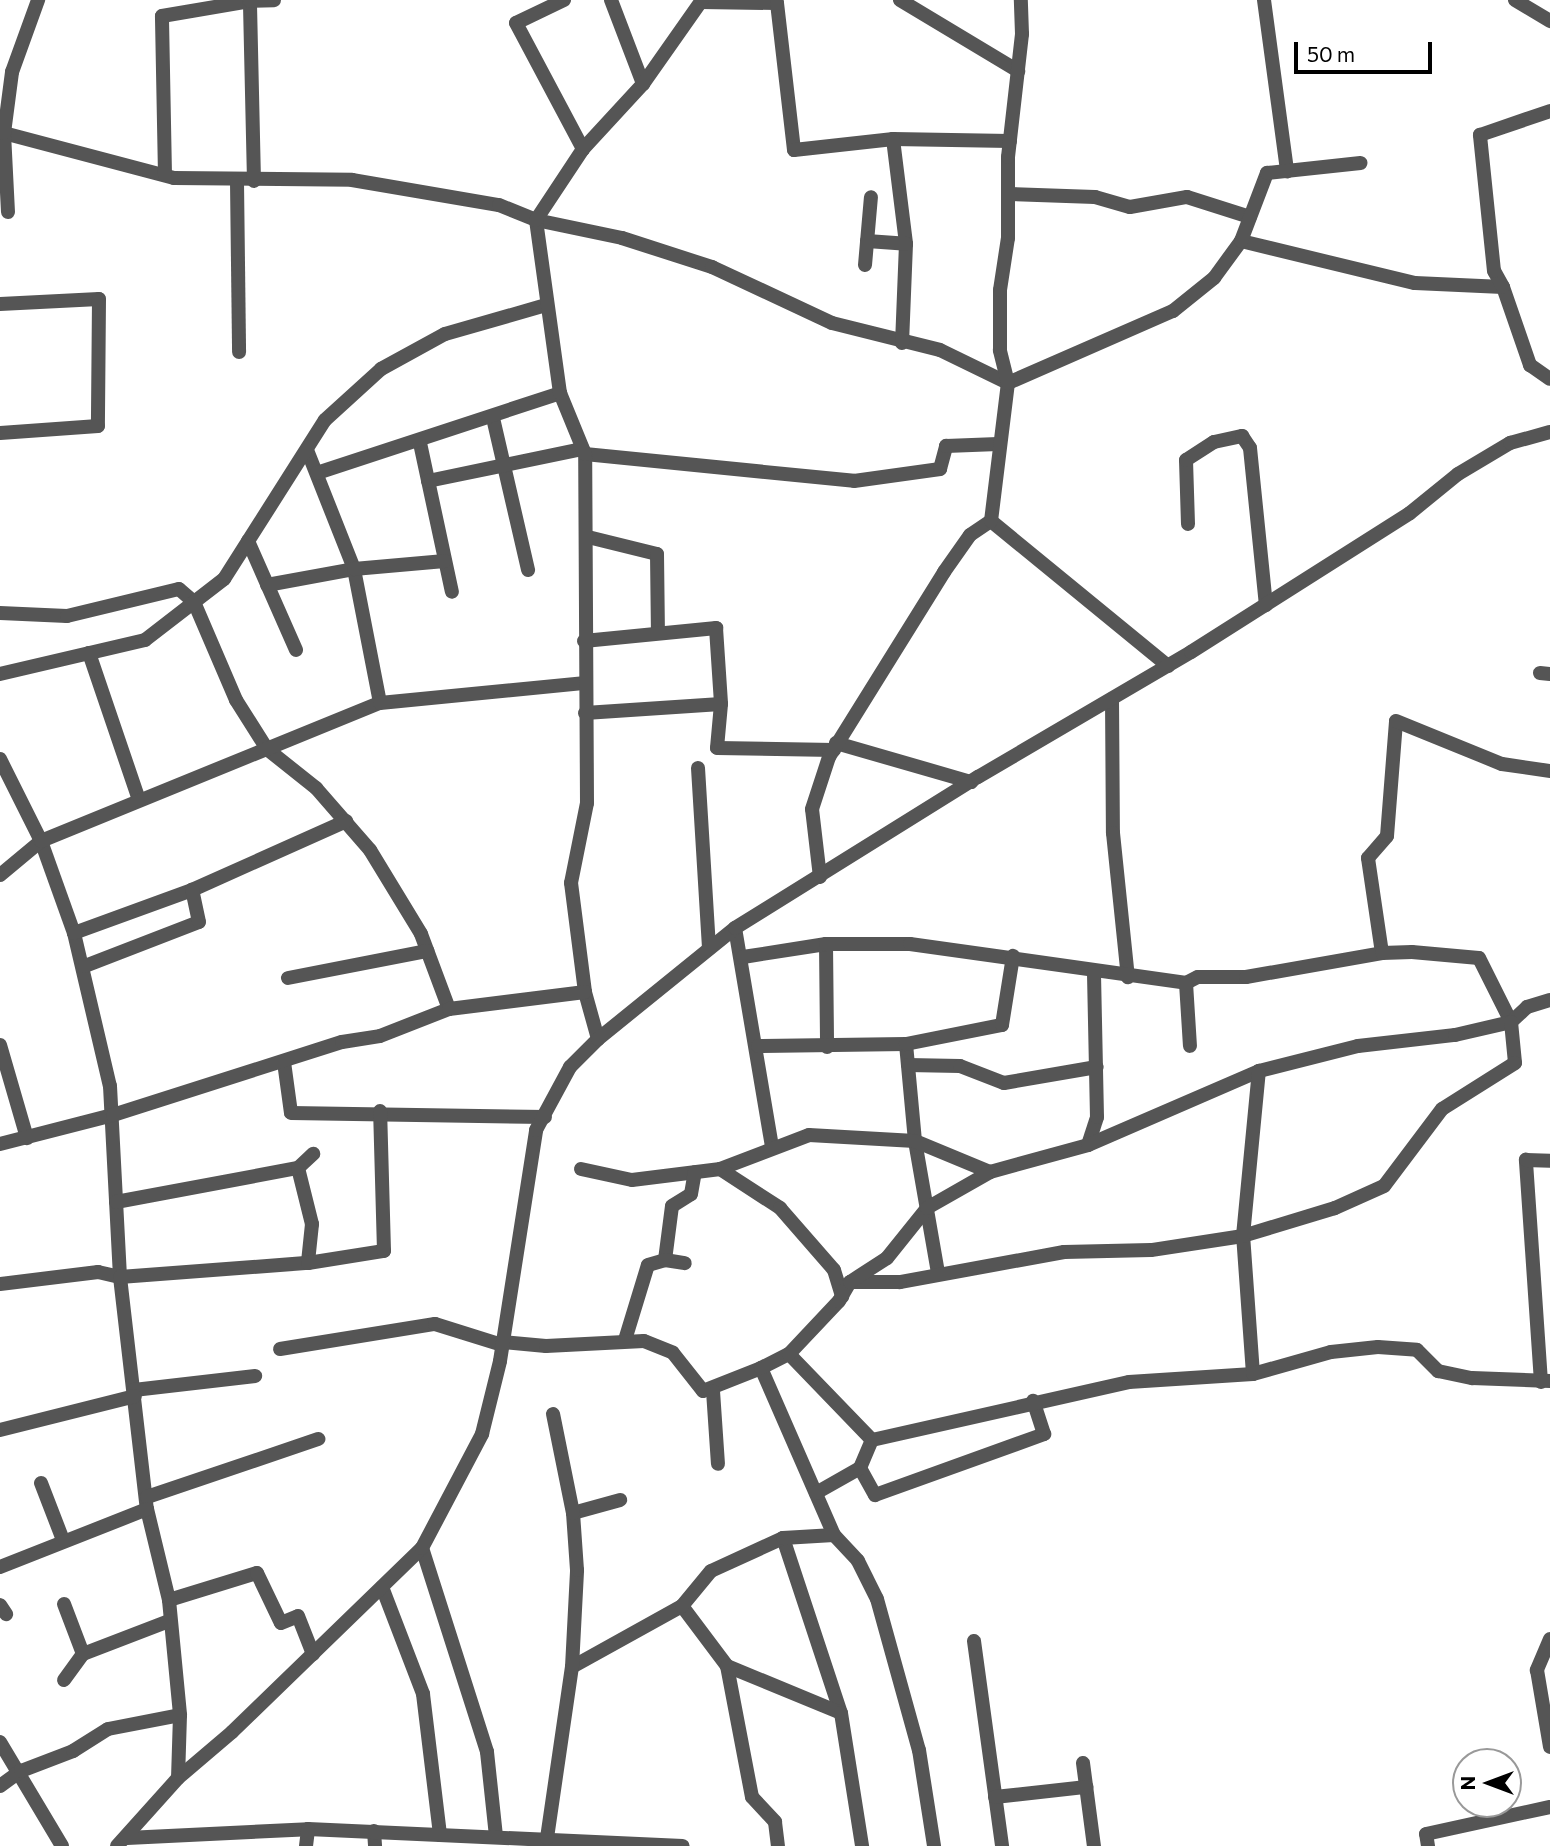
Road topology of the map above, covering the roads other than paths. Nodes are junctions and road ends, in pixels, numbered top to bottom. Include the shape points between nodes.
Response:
1 (38, 0) edge
2 (274, 0) edge
3 (564, 0) edge
4 (611, 0) edge
5 (900, 0) edge
6 (1021, 0) edge
7 (1264, 0) edge
8 (1515, 0) edge
9 (250, 1) edge
10 (702, 1) edge
11 (1550, 21) edge
12 (1018, 71) junction
13 (643, 84) junction
14 (1550, 111) edge
15 (2, 133) edge
16 (893, 139) junction
17 (1010, 141) junction
18 (583, 149) junction
19 (1360, 163) dead end
20 (1287, 172) junction
21 (165, 175) junction
22 (254, 181) junction
23 (237, 182) junction
24 (1008, 194) junction
25 (871, 197) dead end
26 (8, 212) dead end
27 (1250, 217) junction
28 (536, 219) junction
29 (867, 241) junction
30 (1241, 241) junction
31 (906, 244) junction
32 (865, 265) dead end
33 (1503, 287) junction
34 (0, 304) edge
35 (546, 305) junction
36 (902, 344) junction
37 (239, 352) dead end
38 (1550, 379) edge
39 (1007, 383) junction
40 (560, 393) junction
41 (493, 418) junction
42 (1550, 432) edge
43 (0, 433) edge
44 (420, 443) junction
45 (998, 444) junction
46 (307, 450) junction
47 (584, 451) junction
48 (504, 464) junction
49 (317, 473) junction
50 (429, 481) junction
51 (991, 521) junction
52 (1188, 524) dead end
53 (588, 537) junction
54 (248, 541) junction
55 (445, 561) junction
56 (354, 569) junction
57 (528, 570) dead end
58 (267, 585) junction
59 (452, 592) dead end
60 (194, 602) junction
61 (1266, 605) junction
62 (0, 613) edge
63 (658, 634) junction
64 (584, 641) junction
65 (296, 650) dead end
66 (89, 653) junction
67 (1168, 666) junction
68 (0, 674) edge
69 (583, 683) junction
70 (1112, 699) junction
71 (380, 702) junction
72 (721, 704) junction
73 (585, 713) junction
74 (835, 747) junction
75 (267, 749) junction
76 (0, 759) edge
77 (698, 768) dead end
78 (1550, 771) edge
79 (971, 782) junction
80 (139, 800) junction
81 (345, 821) junction
82 (41, 841) junction
83 (0, 875) edge
84 (820, 877) junction
85 (192, 890) junction
86 (735, 928) junction
87 (74, 933) junction
88 (826, 944) junction
89 (709, 949) junction
90 (427, 951) junction
91 (1382, 953) junction
92 (1013, 956) junction
93 (743, 957) junction
94 (85, 965) junction
95 (1094, 972) junction
96 (1128, 977) junction
97 (288, 978) dead end
98 (1186, 983) junction
99 (585, 992) junction
100 (1550, 1000) edge
101 (449, 1009) junction
102 (1511, 1022) junction
103 (597, 1039) junction
104 (906, 1044) junction
105 (0, 1045) edge
106 (758, 1046) junction
107 (1190, 1046) dead end
108 (827, 1047) junction
109 (284, 1062) junction
110 (908, 1065) junction
111 (1097, 1067) junction
112 (1259, 1072) junction
113 (380, 1111) junction
114 (113, 1115) junction
115 (545, 1116) junction
116 (27, 1138) junction
117 (915, 1141) junction
118 (0, 1144) edge
119 (1088, 1145) junction
120 (772, 1146) junction
121 (313, 1154) dead end
122 (1550, 1161) edge
123 (298, 1168) junction
124 (581, 1169) dead end
125 (720, 1169) junction
126 (695, 1172) junction
127 (990, 1172) junction
128 (117, 1202) junction
129 (927, 1208) junction
130 (1243, 1236) junction
131 (665, 1260) junction
132 (309, 1263) junction
133 (685, 1263) dead end
134 (938, 1273) junction
135 (120, 1278) junction
136 (850, 1282) junction
137 (0, 1284) edge
138 (842, 1297) junction
139 (625, 1340) junction
140 (502, 1343) junction
141 (280, 1349) dead end
142 (789, 1354) junction
143 (761, 1368) junction
144 (1253, 1374) junction
145 (255, 1376) dead end
146 (1546, 1382) edge
147 (713, 1391) junction
148 (135, 1393) junction
149 (1033, 1401) junction
150 (553, 1414) dead end
151 (0, 1430) edge
152 (318, 1439) dead end
153 (872, 1440) junction
154 (718, 1464) dead end
155 (860, 1468) junction
156 (41, 1483) dead end
157 (816, 1493) junction
158 (621, 1500) dead end
159 (147, 1503) junction
160 (573, 1513) junction
161 (834, 1535) junction
162 (783, 1538) junction
163 (63, 1540) junction
164 (422, 1548) junction
165 (0, 1567) edge
166 (382, 1587) junction
167 (169, 1600) junction
168 (64, 1604) dead end
169 (682, 1606) junction
170 (169, 1622) junction
171 (1550, 1639) edge
172 (974, 1641) dead end
173 (83, 1654) junction
174 (313, 1654) junction
175 (727, 1666) junction
176 (572, 1667) junction
177 (64, 1680) dead end
178 (841, 1713) junction
179 (180, 1715) junction
180 (0, 1742) edge
181 (1550, 1747) edge
182 (1083, 1763) dead end
183 (21, 1771) junction
184 (178, 1778) junction
185 (0, 1786) edge
186 (1086, 1787) junction
187 (995, 1797) junction
188 (1550, 1807) edge
189 (308, 1829) junction
190 (440, 1835) junction
191 (496, 1836) junction
192 (547, 1838) junction
193 (184, 1839) edge
194 (375, 1839) edge
195 (465, 1841) edge
196 (122, 1842) edge
197 (62, 1846) edge
198 (306, 1846) edge
199 (683, 1846) edge
200 (778, 1846) edge
201 (862, 1846) edge
202 (934, 1846) edge
203 (1002, 1846) edge
204 (1094, 1846) edge
205 (1427, 1846) edge

1 - 15 street via 12,72
2 - 9 street
3 - 18 street via 516,23
4 - 13 street
5 - 12 street
6 - 12 street
7 - 20 street
8 - 11 street
9 - 21 street via 162,16
9 - 22 street
10 - 13 street
10 - 16 street via 777,3 794,150
12 - 17 street
13 - 18 street
14 - 33 street via 1480,135 1494,271
15 - 21 street
15 - 26 street
16 - 17 street
16 - 31 street
17 - 24 street
18 - 28 street
19 - 20 street
20 - 27 street via 1266,173
21 - 23 street
22 - 23 street
22 - 28 street via 352,180 499,205
23 - 37 street
24 - 27 street via 1095,197 1130,207 1187,197
24 - 39 street via 1000,321
25 - 29 street
27 - 30 street
28 - 35 street
28 - 36 street via 622,238 712,267 832,323
29 - 31 street
29 - 32 street
30 - 33 street via 1415,283
30 - 39 street via 1214,278 1172,311
31 - 36 street
33 - 38 street via 1530,365
34 - 43 street via 99,299 98,426
35 - 40 street
35 - 46 street via 445,334 381,369 325,420
36 - 39 street via 940,350
39 - 45 street
40 - 41 street
40 - 47 street
41 - 44 street
41 - 48 street
42 - 61 street via 1510,443 1458,474 1409,513
44 - 49 street
44 - 50 street
45 - 47 street via 946,446 940,469 854,481
45 - 51 street
46 - 49 street
46 - 54 street
47 - 48 street
47 - 53 street
48 - 50 street
48 - 57 street
49 - 56 street
50 - 55 street
51 - 67 street
51 - 74 street via 970,535 944,572
52 - 61 street via 1186,460 1214,442 1242,436 1250,448
53 - 63 street via 657,554
53 - 64 street
54 - 58 street
54 - 60 street via 224,579
55 - 56 street
55 - 59 street
56 - 58 street
56 - 71 street
58 - 65 street
60 - 62 street via 179,589 67,616
60 - 66 street via 145,640
60 - 75 street via 236,699
61 - 67 street
63 - 64 street
63 - 72 street via 716,628
64 - 69 street
66 - 68 street
66 - 80 street
67 - 70 street
69 - 71 street
69 - 73 street
70 - 79 street
70 - 96 street via 1114,833
71 - 75 street
72 - 73 street
72 - 74 street via 717,748
73 - 99 street via 587,803 571,883
74 - 79 street
74 - 84 street via 811,809
75 - 80 street
75 - 81 street via 316,788
76 - 82 street
77 - 89 street
78 - 91 street via 1502,764 1396,722 1387,836 1368,858
79 - 84 street
80 - 82 street
81 - 85 street
81 - 90 street via 370,850
82 - 83 street
82 - 87 street
84 - 86 street
85 - 87 street
85 - 94 street via 199,922
86 - 89 street
86 - 93 street
87 - 94 street
88 - 92 street via 909,944
88 - 93 street
88 - 108 street
89 - 103 street
90 - 97 street
90 - 101 street
91 - 98 street via 1246,977 1198,977
91 - 102 street via 1479,958
92 - 95 street
92 - 104 street via 1002,1025
93 - 106 street
94 - 114 street
95 - 96 street
95 - 111 street
96 - 98 street
98 - 107 street
99 - 101 street
99 - 103 street
100 - 102 street via 1527,1007
101 - 109 street via 380,1036 342,1042
102 - 112 street via 1455,1035 1358,1046
102 - 130 street via 1515,1063 1442,1109 1384,1186 1335,1208
103 - 115 street via 570,1067
104 - 108 street
104 - 110 street
105 - 116 street
106 - 108 street
106 - 120 street
109 - 113 street via 291,1113
109 - 114 street
110 - 111 street via 960,1066 1004,1083
110 - 117 street
111 - 119 street via 1097,1117
112 - 119 street
112 - 130 street
113 - 115 street
113 - 132 street via 384,1251
114 - 116 street
114 - 128 street
115 - 140 street via 536,1130
116 - 118 street
117 - 120 street via 809,1135
117 - 127 street
117 - 129 street
119 - 127 street
120 - 125 street
121 - 123 street
122 - 146 street via 1527,1160
123 - 128 street
123 - 132 street via 312,1224
124 - 126 street via 632,1180
125 - 126 street
125 - 138 street via 780,1208 834,1270
126 - 131 street via 691,1194 672,1206
127 - 129 street
128 - 135 street
129 - 134 street
129 - 136 street via 887,1258
130 - 134 street via 1151,1250 1064,1252
130 - 144 street
131 - 133 street
131 - 139 street via 648,1265
132 - 135 street
134 - 136 street via 900,1282
135 - 137 street via 98,1272
135 - 148 street
136 - 138 street
138 - 142 street
139 - 140 street via 546,1346
139 - 147 street via 673,1353 704,1391
140 - 141 street via 435,1324
140 - 164 street via 482,1434
142 - 143 street
142 - 153 street
143 - 147 street
143 - 157 street
144 - 146 street via 1331,1352 1378,1347 1417,1350 1438,1371 1461,1376
144 - 149 street via 1129,1382
145 - 148 street
147 - 154 street
148 - 151 street
148 - 159 street
149 - 153 street
149 - 155 street via 1044,1434 875,1495
150 - 160 street
152 - 159 street
153 - 155 street
155 - 157 street
156 - 163 street
157 - 161 street
158 - 160 street
159 - 163 street
159 - 167 street
160 - 176 street via 577,1570
161 - 162 street
161 - 202 street via 858,1560 888,1635 919,1750
162 - 169 street via 711,1571
162 - 178 street
163 - 165 street
164 - 166 street
164 - 191 street via 487,1752
166 - 174 street
166 - 190 street via 423,1694
167 - 170 street
167 - 174 street via 257,1573 281,1623 298,1616
168 - 173 street
169 - 175 street
169 - 176 street
170 - 173 street
170 - 179 street
171 - 181 street via 1537,1670
172 - 187 street
173 - 177 street
174 - 184 street
175 - 178 street
175 - 200 street via 752,1797 775,1822
176 - 192 street
178 - 201 street
179 - 183 street via 108,1729 73,1751
179 - 184 street
180 - 183 street
182 - 186 street
183 - 185 street
183 - 197 street
184 - 196 street
186 - 187 street
186 - 204 street
187 - 203 street
188 - 205 street via 1426,1834
189 - 193 street
189 - 194 street
189 - 198 street
190 - 194 street
190 - 195 street
191 - 192 street
191 - 195 street
192 - 199 street
193 - 196 street

